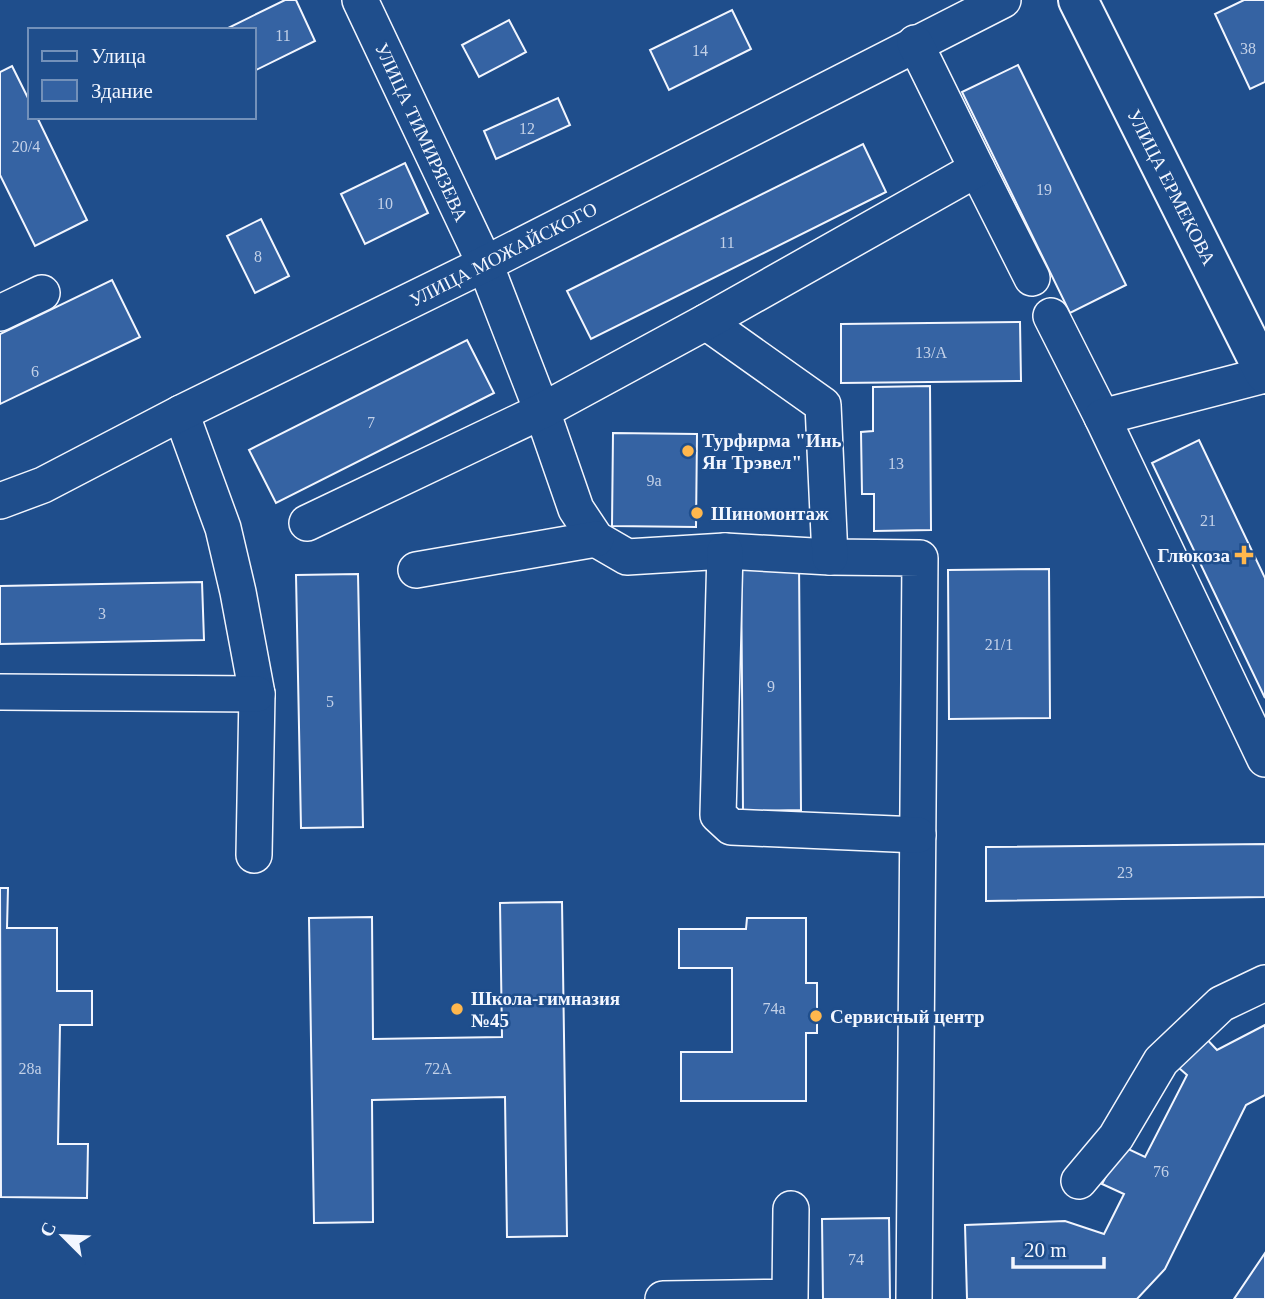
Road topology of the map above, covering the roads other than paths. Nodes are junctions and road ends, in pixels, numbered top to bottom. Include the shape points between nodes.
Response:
1 (360, 0) edge
2 (1003, 0) edge
3 (1078, 0) edge
4 (915, 43) junction
5 (977, 169) junction
6 (485, 264) junction
7 (1031, 278) dead end
8 (42, 293) dead end
9 (0, 313) edge
10 (1051, 316) dead end
11 (706, 322) junction
12 (1265, 375) edge
13 (542, 411) junction
14 (181, 413) junction
15 (1102, 417) junction
16 (0, 501) edge
17 (307, 523) dead end
18 (596, 539) junction
19 (725, 551) junction
20 (830, 557) junction
21 (416, 570) dead end
22 (0, 692) edge
23 (257, 694) junction
24 (1265, 759) edge
25 (918, 835) junction
26 (254, 855) dead end
27 (1265, 983) edge
28 (1079, 1181) dead end
29 (791, 1209) dead end
30 (663, 1299) edge
31 (914, 1299) edge

1 - 6 street, УЛИЦА ТИМИРЯЗЕВА
2 - 4 street, УЛИЦА МОЖАЙСКОГО
3 - 12 main road, УЛИЦА ЕРМЕКОВА
4 - 5 street
4 - 6 street, УЛИЦА МОЖАЙСКОГО
5 - 7 street
5 - 11 street
6 - 13 street, УЛИЦА ТИМИРЯЗЕВА
6 - 14 street, УЛИЦА МОЖАЙСКОГО
8 - 9 street
10 - 15 street
11 - 13 street
11 - 20 street via 823,405
12 - 15 street
13 - 17 street
13 - 18 street, УЛИЦА ТИМИРЯЗЕВА via 576,509
14 - 16 street, УЛИЦА МОЖАЙСКОГО via 43,485
14 - 23 street via 223,527
15 - 24 street
18 - 19 street via 627,557
18 - 21 street
19 - 20 street
19 - 25 street via 718,815 731,827
20 - 25 street via 920,558
22 - 23 street
23 - 26 street
25 - 31 street
27 - 28 street via 1221,1004 1161,1061 1116,1137
29 - 30 street via 790,1297

